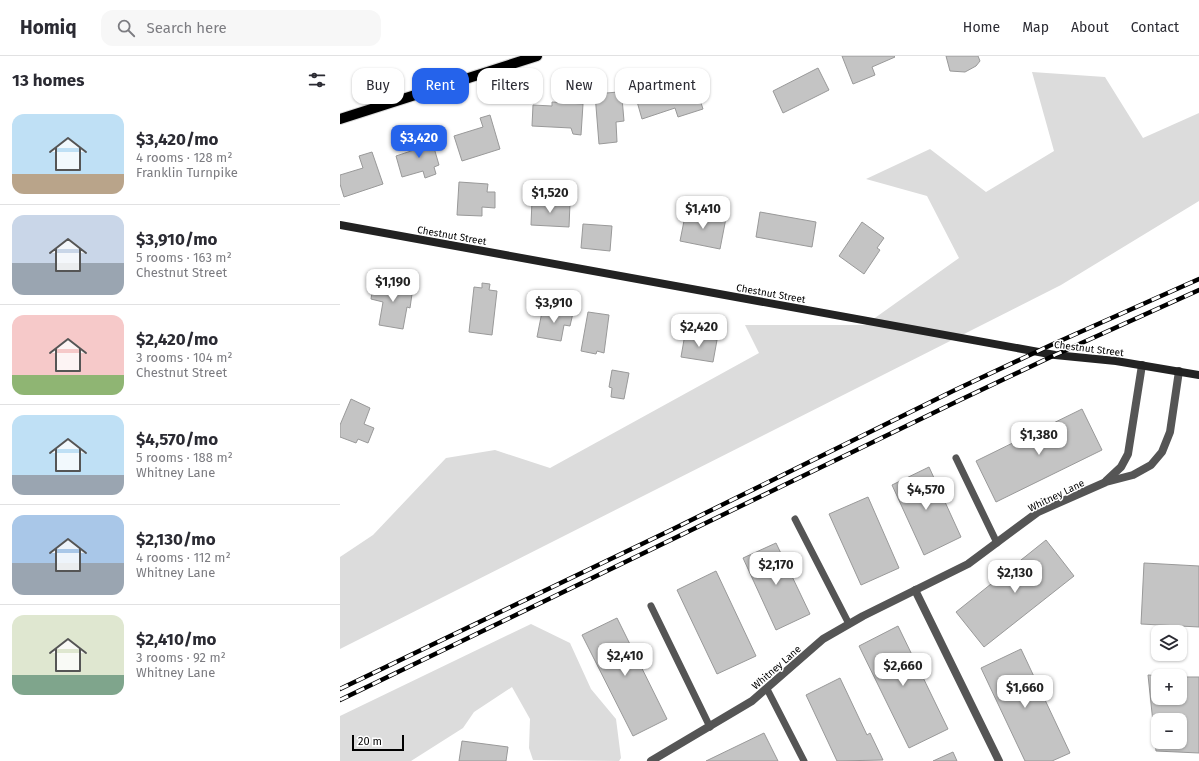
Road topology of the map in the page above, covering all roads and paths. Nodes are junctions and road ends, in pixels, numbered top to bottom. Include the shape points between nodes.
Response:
1 (537, 56) edge
2 (521, 59) edge
3 (340, 119) edge
4 (340, 225) edge
5 (1142, 365) junction
6 (1179, 372) junction
7 (1199, 375) edge
8 (956, 458) dead end
9 (1106, 482) junction
10 (795, 519) dead end
11 (997, 543) junction
12 (915, 590) junction
13 (651, 606) dead end
14 (849, 624) junction
15 (767, 689) junction
16 (710, 727) junction
17 (651, 761) edge
18 (804, 761) edge
19 (999, 761) edge

1 - 2 main road
2 - 3 main road
4 - 5 street, Chestnut Street via 1055,355
5 - 6 street, Chestnut Street
5 - 9 street, Whitney Lane via 1128,454 1121,468
6 - 7 street, Chestnut Street
6 - 9 street, Whitney Lane via 1170,432 1162,452 1151,465 1139,472
8 - 11 lane
9 - 11 street, Whitney Lane via 1038,512
10 - 14 lane
11 - 12 street, Whitney Lane via 968,564
12 - 14 street, Whitney Lane
12 - 19 street
13 - 16 lane
14 - 15 street, Whitney Lane via 823,640
15 - 16 street, Whitney Lane
15 - 18 lane
16 - 17 street, Whitney Lane

